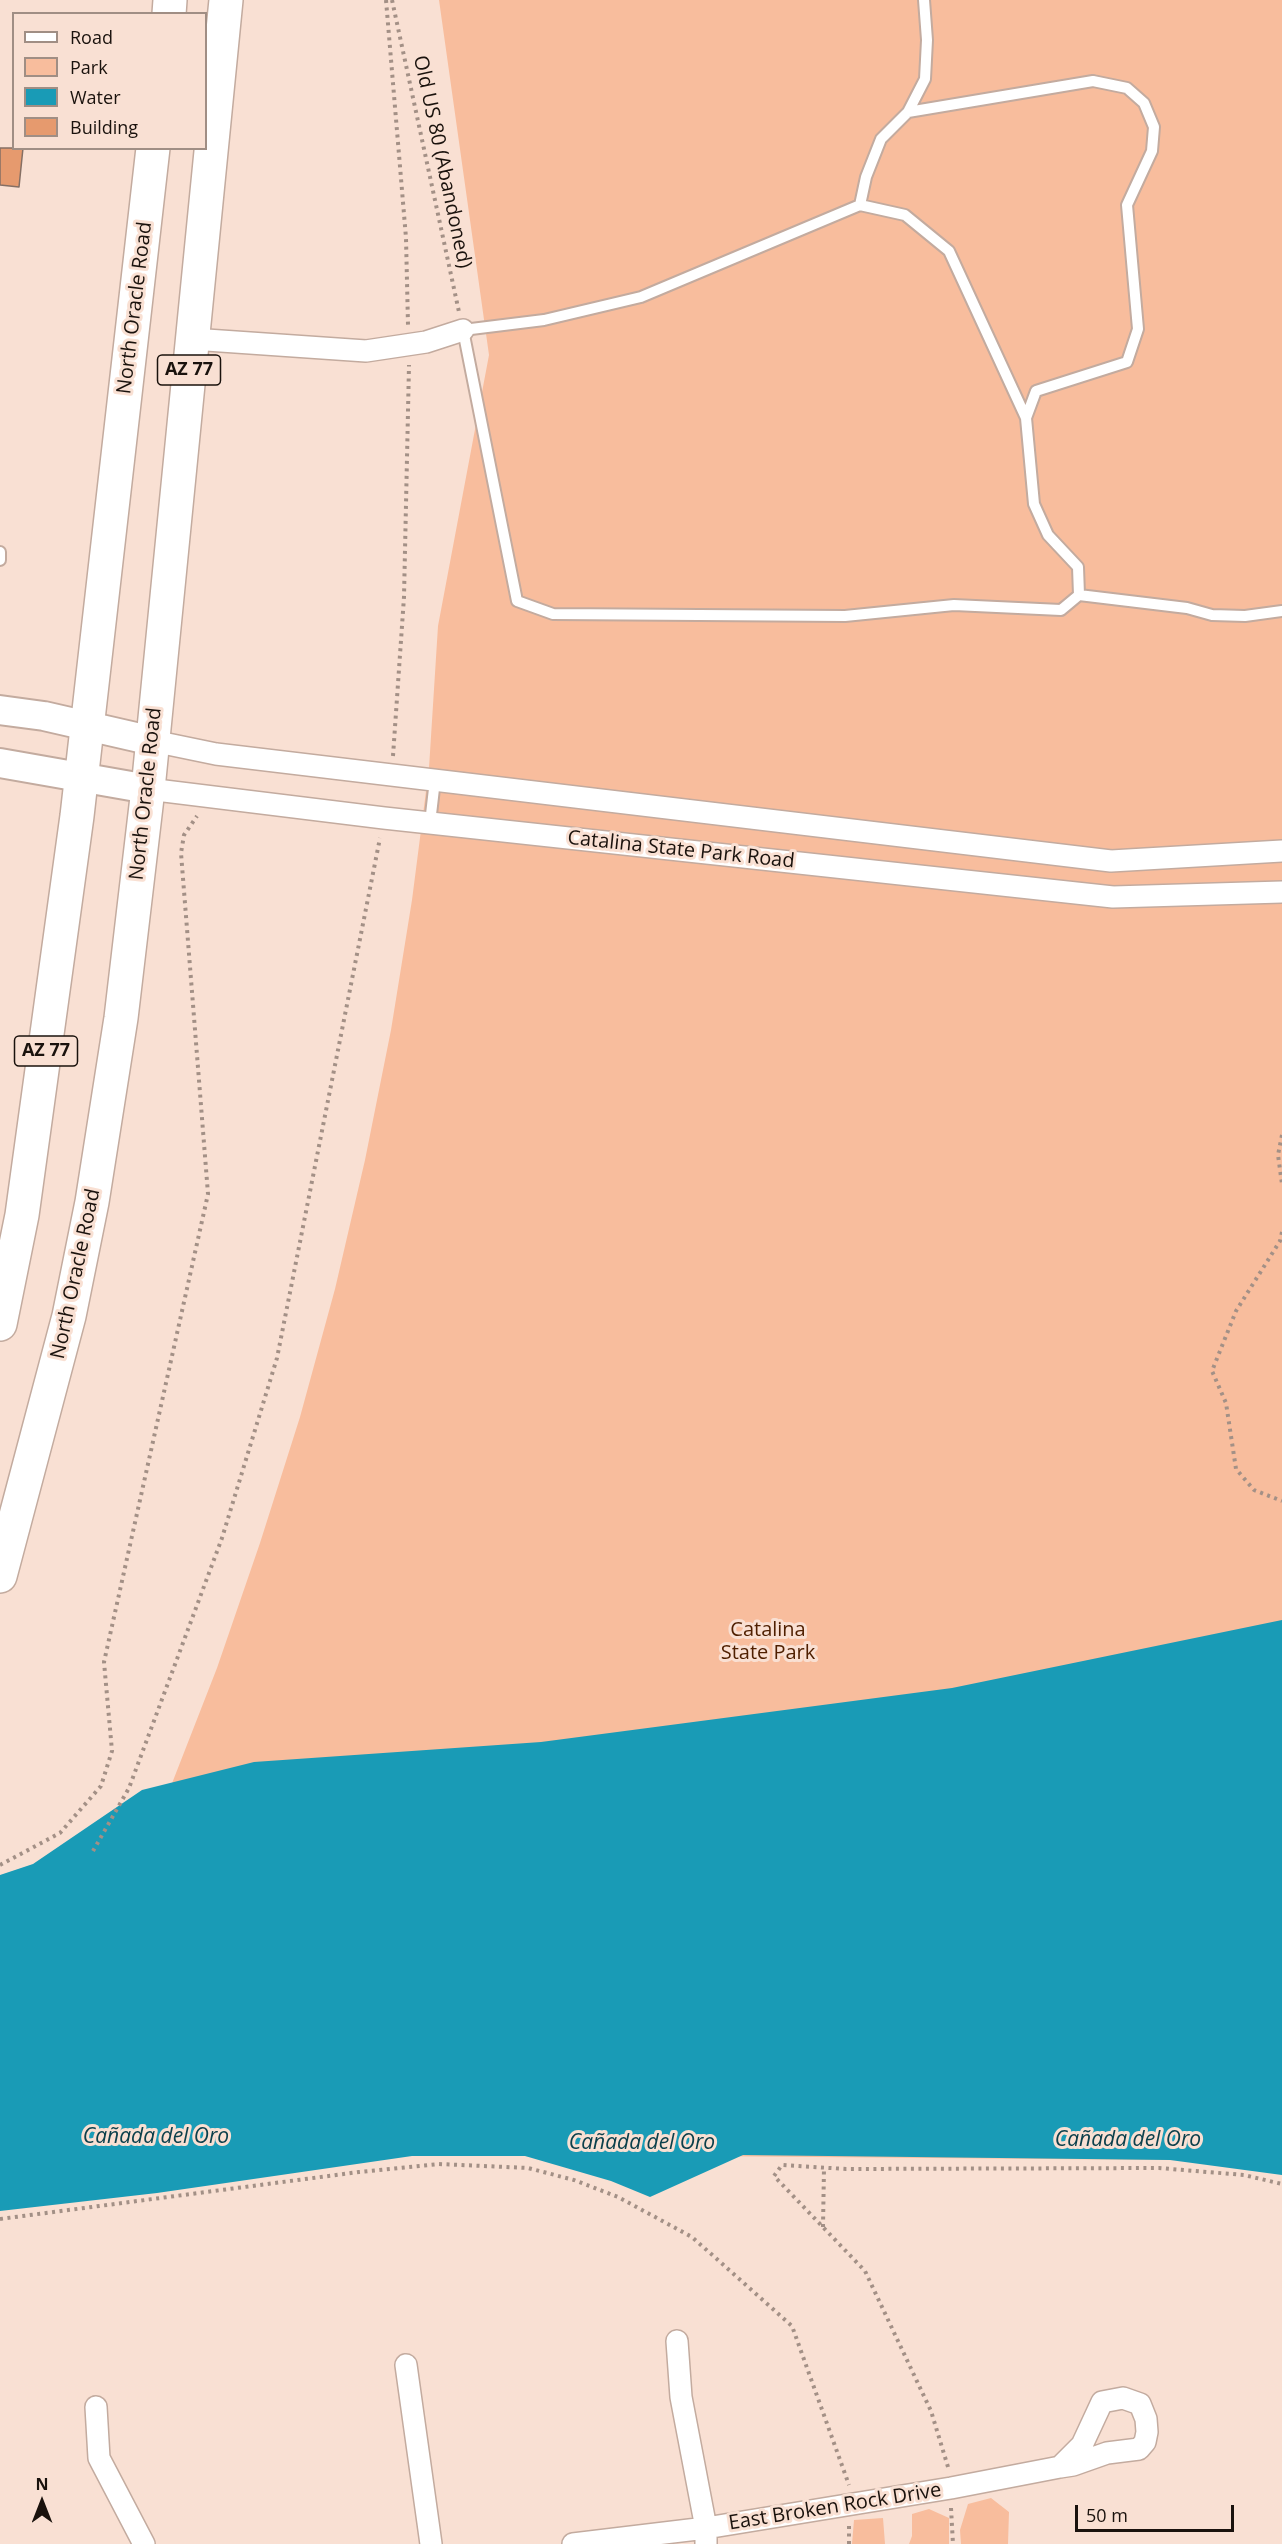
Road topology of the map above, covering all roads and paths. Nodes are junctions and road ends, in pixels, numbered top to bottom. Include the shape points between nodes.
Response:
1 (226, 0) edge
2 (386, 0) edge
3 (392, 0) edge
4 (924, 0) edge
5 (908, 112) junction
6 (153, 150) edge
7 (860, 205) junction
8 (463, 330) junction
9 (192, 339) junction
10 (408, 344) junction
11 (1026, 418) junction
12 (0, 552) edge
13 (0, 560) edge
14 (1079, 595) junction
15 (1282, 611) edge
16 (0, 710) edge
17 (88, 727) junction
18 (153, 741) junction
19 (0, 763) edge
20 (391, 775) junction
21 (81, 777) junction
22 (435, 780) junction
23 (148, 789) junction
24 (200, 794) junction
25 (384, 818) junction
26 (430, 823) junction
27 (1282, 851) edge
28 (1282, 892) edge
29 (1282, 1135) edge
30 (1282, 1184) edge
31 (1282, 1232) edge
32 (0, 1323) edge
33 (1282, 1501) edge
34 (0, 1576) edge
35 (93, 1851) dead end
36 (0, 1865) edge
37 (824, 2168) junction
38 (1282, 2184) edge
39 (0, 2219) edge
40 (823, 2228) junction
41 (677, 2341) dead end
42 (406, 2365) dead end
43 (96, 2407) dead end
44 (1060, 2468) dead end
45 (951, 2488) junction
46 (850, 2503) junction
47 (706, 2536) edge
48 (144, 2544) edge
49 (431, 2544) edge
50 (573, 2544) edge
51 (849, 2544) edge
52 (952, 2544) edge

1 - 9 highway, North Oracle Road / AZ 77
2 - 10 path via 406,238
3 - 8 path, Old US 80 (Abandoned)
4 - 5 lane via 925,79
5 - 7 lane via 881,139
5 - 11 lane via 1093,81 1127,88 1143,103 1154,127 1152,151 1127,205 1138,329 1127,362 1036,391
6 - 17 highway, North Oracle Road / AZ 77
7 - 8 lane via 642,297 544,320
7 - 11 lane via 905,215 949,251
8 - 10 street
8 - 14 lane via 517,601 554,614 845,616 954,605 1060,610
9 - 10 street via 366,351
9 - 18 highway, North Oracle Road / AZ 77
10 - 20 path via 404,597
11 - 14 lane via 1034,504 1048,535 1078,567
12 - 13 lane
14 - 15 lane via 1187,608 1212,615
16 - 17 street
17 - 18 street
17 - 21 highway, North Oracle Road / AZ 77
18 - 20 street, Catalina State Park Road via 216,754
18 - 23 highway, North Oracle Road / AZ 77
19 - 21 street, Catalina State Park Road
20 - 22 street, Catalina State Park Road
21 - 23 street, Catalina State Park Road
21 - 32 highway, North Oracle Road / AZ 77 via 36,1126
22 - 26 lane
22 - 27 street, Catalina State Park Road via 1111,861
23 - 24 street, Catalina State Park Road
23 - 34 highway, North Oracle Road / AZ 77 via 121,1018 92,1202 51,1389
24 - 25 street, Catalina State Park Road
24 - 36 path via 197,819 184,835 180,853 208,1194 104,1662 112,1751 101,1786 60,1833
25 - 26 street, Catalina State Park Road
25 - 35 path via 277,1358 222,1538 129,1788
26 - 28 street, Catalina State Park Road via 1113,897
29 - 30 path via 1278,1155
31 - 33 path via 1236,1311 1212,1371 1227,1403 1236,1469 1254,1490
37 - 38 path via 1159,2168 1244,2175
37 - 40 path
37 - 40 path via 782,2165 774,2176
39 - 46 path via 439,2164 528,2168 574,2180 618,2197 692,2236 792,2326 849,2481
40 - 45 path via 865,2271 931,2411 948,2464
41 - 47 street via 681,2397
42 - 49 street
43 - 48 street via 99,2458
44 - 45 street, East Broken Rock Drive
45 - 46 street, East Broken Rock Drive
45 - 52 path
46 - 47 street, East Broken Rock Drive
46 - 51 path
47 - 50 street, East Broken Rock Drive

